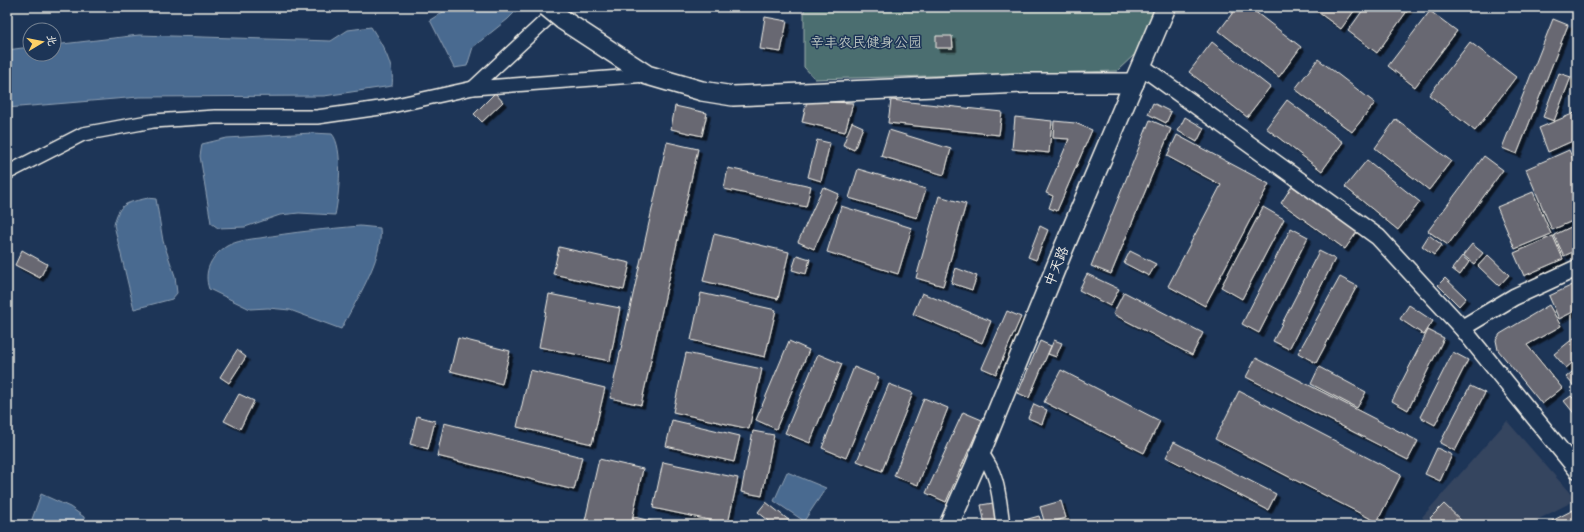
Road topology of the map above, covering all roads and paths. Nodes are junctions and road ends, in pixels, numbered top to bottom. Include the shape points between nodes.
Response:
1 (547, 7) edge
2 (1166, 7) edge
3 (561, 13) edge
4 (1141, 66) junction
5 (647, 75) junction
6 (1134, 83) junction
7 (472, 88) junction
8 (7, 173) edge
9 (1577, 268) edge
10 (1462, 328) junction
11 (981, 453) junction
12 (1577, 470) edge
13 (949, 525) edge
14 (1003, 525) edge

1 - 3 main road, bridge
2 - 4 main road, 中天路
3 - 5 main road
3 - 7 street
4 - 6 main road, 中天路
4 - 10 street via 1378,237
5 - 6 main road via 702,91 733,96 1024,83
5 - 7 street
6 - 11 main road, 中天路
7 - 8 street via 387,107 317,117 215,117 153,121 83,134
9 - 10 street via 1514,297
10 - 12 street
11 - 13 main road, 中天路
11 - 14 street via 990,464 997,485

